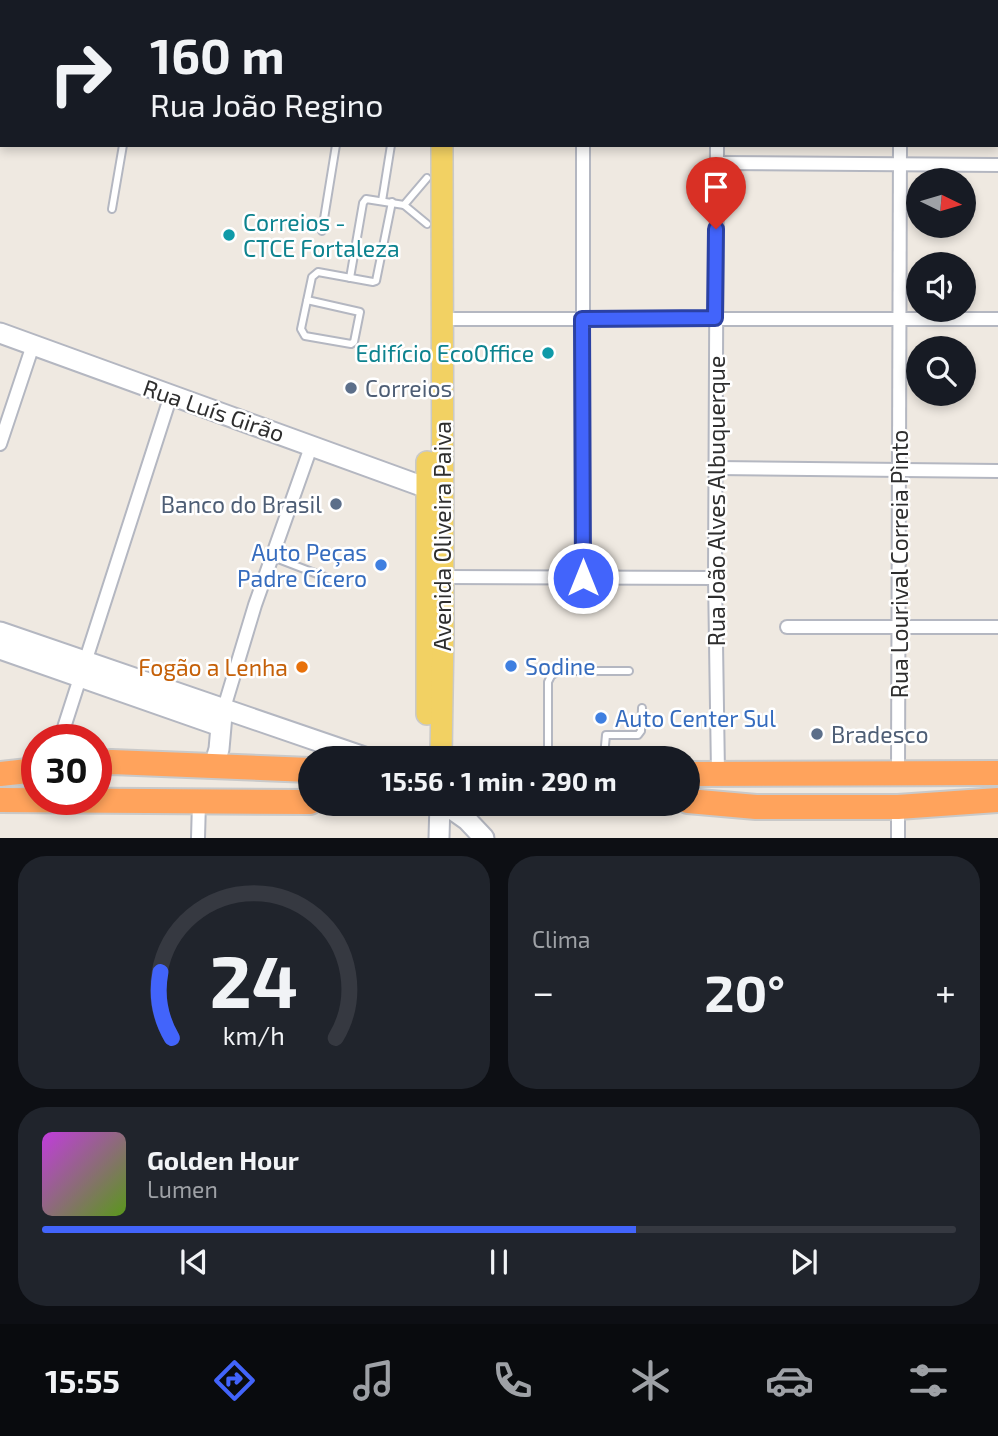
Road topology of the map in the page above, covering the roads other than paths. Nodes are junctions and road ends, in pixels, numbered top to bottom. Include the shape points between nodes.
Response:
1 (123, 147) edge
2 (336, 147) edge
3 (391, 147) edge
4 (428, 147) edge
5 (442, 147) edge
6 (583, 147) edge
7 (717, 147) edge
8 (900, 147) edge
9 (718, 163) junction
10 (900, 164) junction
11 (998, 164) edge
12 (428, 178) junction
13 (382, 201) junction
14 (392, 202) junction
15 (404, 205) junction
16 (112, 209) dead end
17 (428, 224) junction
18 (322, 231) dead end
19 (350, 278) junction
20 (307, 300) junction
21 (441, 318) junction
22 (715, 318) junction
23 (582, 319) junction
24 (900, 319) junction
25 (998, 319) edge
26 (0, 333) edge
27 (33, 345) junction
28 (170, 395) junction
29 (0, 444) edge
30 (312, 444) junction
31 (716, 468) junction
32 (900, 470) junction
33 (998, 471) edge
34 (427, 488) junction
35 (271, 557) junction
36 (443, 577) junction
37 (583, 578) junction
38 (715, 579) junction
39 (338, 582) dead end
40 (898, 626) junction
41 (787, 627) dead end
42 (998, 627) edge
43 (0, 632) edge
44 (0, 649) edge
45 (82, 670) junction
46 (629, 671) dead end
47 (642, 708) dead end
48 (222, 717) junction
49 (65, 724) edge
50 (322, 746) edge
51 (427, 746) edge
52 (442, 746) edge
53 (548, 746) edge
54 (605, 746) edge
55 (112, 765) edge
56 (214, 766) junction
57 (298, 770) edge
58 (112, 771) edge
59 (21, 772) edge
60 (718, 773) junction
61 (898, 773) junction
62 (998, 773) edge
63 (0, 774) edge
64 (700, 774) edge
65 (112, 798) edge
66 (0, 800) edge
67 (21, 800) edge
68 (998, 800) edge
69 (112, 801) edge
70 (199, 802) junction
71 (298, 802) edge
72 (700, 802) edge
73 (898, 807) junction
74 (428, 816) edge
75 (441, 816) edge
76 (460, 816) edge
77 (198, 838) edge
78 (428, 838) edge
79 (439, 838) edge
80 (484, 838) edge
81 (898, 838) edge

1 - 16 lane
2 - 18 lane
3 - 13 lane
4 - 12 main road, Avenida Oliveira Paiva
5 - 21 main road, Avenida Oliveira Paiva
6 - 23 street
7 - 9 street, Rua João Alves Albuquerque
8 - 10 street, Rua Lourival Correia Pìnto
9 - 10 street
9 - 22 street, Rua João Alves Albuquerque
10 - 11 street
10 - 24 street, Rua Lourival Correia Pìnto
12 - 15 lane
12 - 17 main road, Avenida Oliveira Paiva
13 - 14 lane
13 - 19 lane via 366,199 363,203
14 - 15 lane
14 - 19 lane via 379,277 373,282
15 - 17 lane
17 - 34 main road, Avenida Oliveira Paiva
19 - 20 lane via 315,273
20 - 20 lane via 301,329 304,336 354,342 360,312
21 - 23 street
21 - 36 main road, Avenida Oliveira Paiva
22 - 23 street
22 - 24 street
22 - 31 street, Rua João Alves Albuquerque
23 - 37 street
24 - 25 street
24 - 32 street, Rua Lourival Correia Pìnto
26 - 27 main road, Rua Luís Girão
27 - 28 main road, Rua Luís Girão
27 - 29 street
28 - 30 main road, Rua Luís Girão
28 - 45 street
30 - 34 main road, Rua Luís Girão
30 - 35 street
31 - 32 street
31 - 38 street, Rua João Alves Albuquerque
32 - 33 street
32 - 40 street, Rua Lourival Correia Pìnto
34 - 51 main road, Avenida Oliveira Paiva
35 - 39 lane
35 - 48 street
36 - 37 street
36 - 52 main road, Avenida Oliveira Paiva via 446,704
37 - 38 street
38 - 60 street, Rua João Alves Albuquerque
40 - 41 street
40 - 42 street
40 - 61 street, Rua Lourival Correia Pìnto
43 - 45 main road
44 - 45 main road
45 - 48 main road
45 - 49 street
46 - 53 lane via 558,671 551,676
47 - 54 lane via 638,735 606,735
48 - 50 main road
48 - 56 main road
55 - 56 highway
56 - 57 highway
58 - 65 highway via 125,782 122,792
59 - 63 highway
60 - 61 highway
60 - 64 highway
61 - 62 highway
66 - 67 highway
68 - 73 highway
69 - 70 highway
70 - 71 highway
70 - 77 street
72 - 73 highway via 756,807
73 - 81 street
74 - 78 main road
75 - 79 main road
76 - 80 main road

